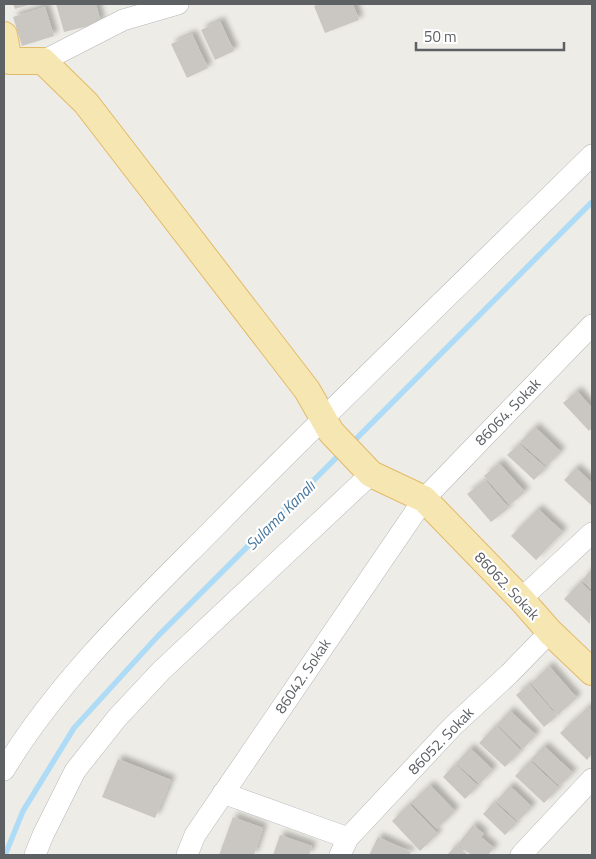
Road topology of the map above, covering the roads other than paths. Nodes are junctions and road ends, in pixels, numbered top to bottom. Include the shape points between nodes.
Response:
1 (178, 4) edge
2 (121, 12) edge
3 (4, 35) edge
4 (6, 61) edge
5 (43, 61) junction
6 (592, 155) edge
7 (592, 325) edge
8 (327, 425) junction
9 (367, 469) junction
10 (424, 499) junction
11 (592, 533) edge
12 (521, 599) junction
13 (550, 632) junction
14 (592, 672) edge
15 (4, 770) edge
16 (592, 779) edge
17 (223, 793) junction
18 (344, 847) edge
19 (35, 855) edge
20 (187, 855) edge
21 (521, 855) edge

1 - 2 street
2 - 5 street
3 - 4 main road
4 - 5 main road
5 - 8 main road via 86,103 307,390
6 - 8 street
7 - 10 street, 86064. Sokak
8 - 9 main road
8 - 15 street via 163,580 68,680
9 - 10 main road
9 - 19 street via 117,718 75,771
10 - 12 main road, 86062. Sokak
10 - 17 street, 86042. Sokak
11 - 12 street
12 - 13 main road, 86062. Sokak
13 - 14 main road, 86062. Sokak
13 - 18 street, 86052. Sokak via 453,726
16 - 21 street
17 - 18 street
17 - 20 street, 86042. Sokak via 195,835

